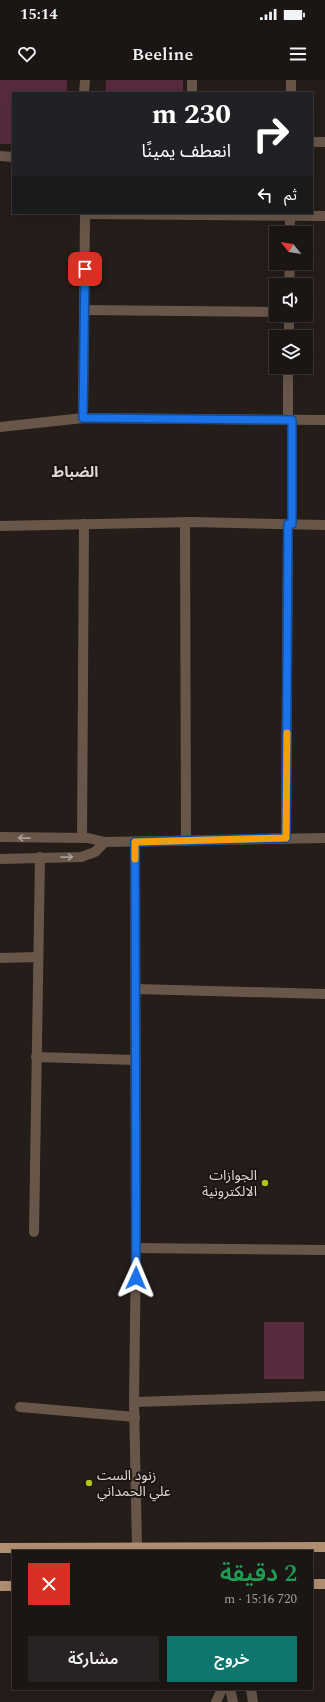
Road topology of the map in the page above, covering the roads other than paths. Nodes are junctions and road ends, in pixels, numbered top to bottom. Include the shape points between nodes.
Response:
1 (85, 80) edge
2 (192, 80) edge
3 (291, 80) edge
4 (84, 92) edge
5 (192, 92) edge
6 (291, 92) edge
7 (313, 142) edge
8 (325, 142) edge
9 (0, 156) edge
10 (12, 157) edge
11 (86, 214) edge
12 (191, 214) edge
13 (290, 214) edge
14 (325, 216) edge
15 (290, 226) edge
16 (84, 310) junction
17 (269, 312) edge
18 (288, 374) edge
19 (83, 418) junction
20 (290, 420) junction
21 (325, 420) edge
22 (0, 427) edge
23 (185, 522) junction
24 (84, 524) junction
25 (290, 524) junction
26 (325, 525) edge
27 (0, 526) edge
28 (0, 830) edge
29 (0, 837) edge
30 (82, 838) junction
31 (286, 838) junction
32 (325, 838) edge
33 (186, 841) junction
34 (105, 842) junction
35 (135, 842) junction
36 (40, 857) junction
37 (0, 859) edge
38 (38, 957) junction
39 (0, 958) edge
40 (136, 989) junction
41 (325, 994) edge
42 (36, 1057) junction
43 (136, 1060) junction
44 (34, 1232) dead end
45 (136, 1248) junction
46 (325, 1250) edge
47 (325, 1396) edge
48 (134, 1402) junction
49 (20, 1407) dead end
50 (135, 1417) junction
51 (325, 1547) edge
52 (0, 1548) edge
53 (137, 1548) junction
54 (313, 1584) edge
55 (325, 1584) edge
56 (0, 1586) edge
57 (12, 1586) edge
58 (222, 1690) edge
59 (230, 1690) edge
60 (251, 1690) edge
61 (216, 1702) edge
62 (233, 1702) edge
63 (253, 1702) edge

1 - 4 street
2 - 5 street
3 - 6 street
7 - 8 street
9 - 10 street
11 - 12 street
11 - 16 street
12 - 13 street
13 - 14 street
13 - 15 street
16 - 17 street
16 - 19 street
18 - 20 street
19 - 20 street
19 - 22 street
20 - 21 street
20 - 25 street
23 - 24 street
23 - 25 street
23 - 33 street
24 - 27 street
24 - 30 street
25 - 26 street
25 - 31 street
28 - 29 street
30 -> 29 street
30 - 34 street via 94,838
31 - 32 street
31 - 33 street
33 - 35 street
34 - 35 street
36 -> 34 street via 88,855
35 - 40 street
36 - 37 street
36 - 38 street
38 - 39 street
38 - 42 street
40 - 41 street
40 - 43 street
42 - 43 street
42 - 44 street
43 - 45 street
45 - 46 street
45 - 48 street
47 - 48 street
48 - 50 street
49 - 50 street
50 - 53 street
51 - 53 main road
52 - 53 main road
54 - 55 main road
56 - 57 main road
58 - 61 street
59 - 62 street
60 - 63 street

